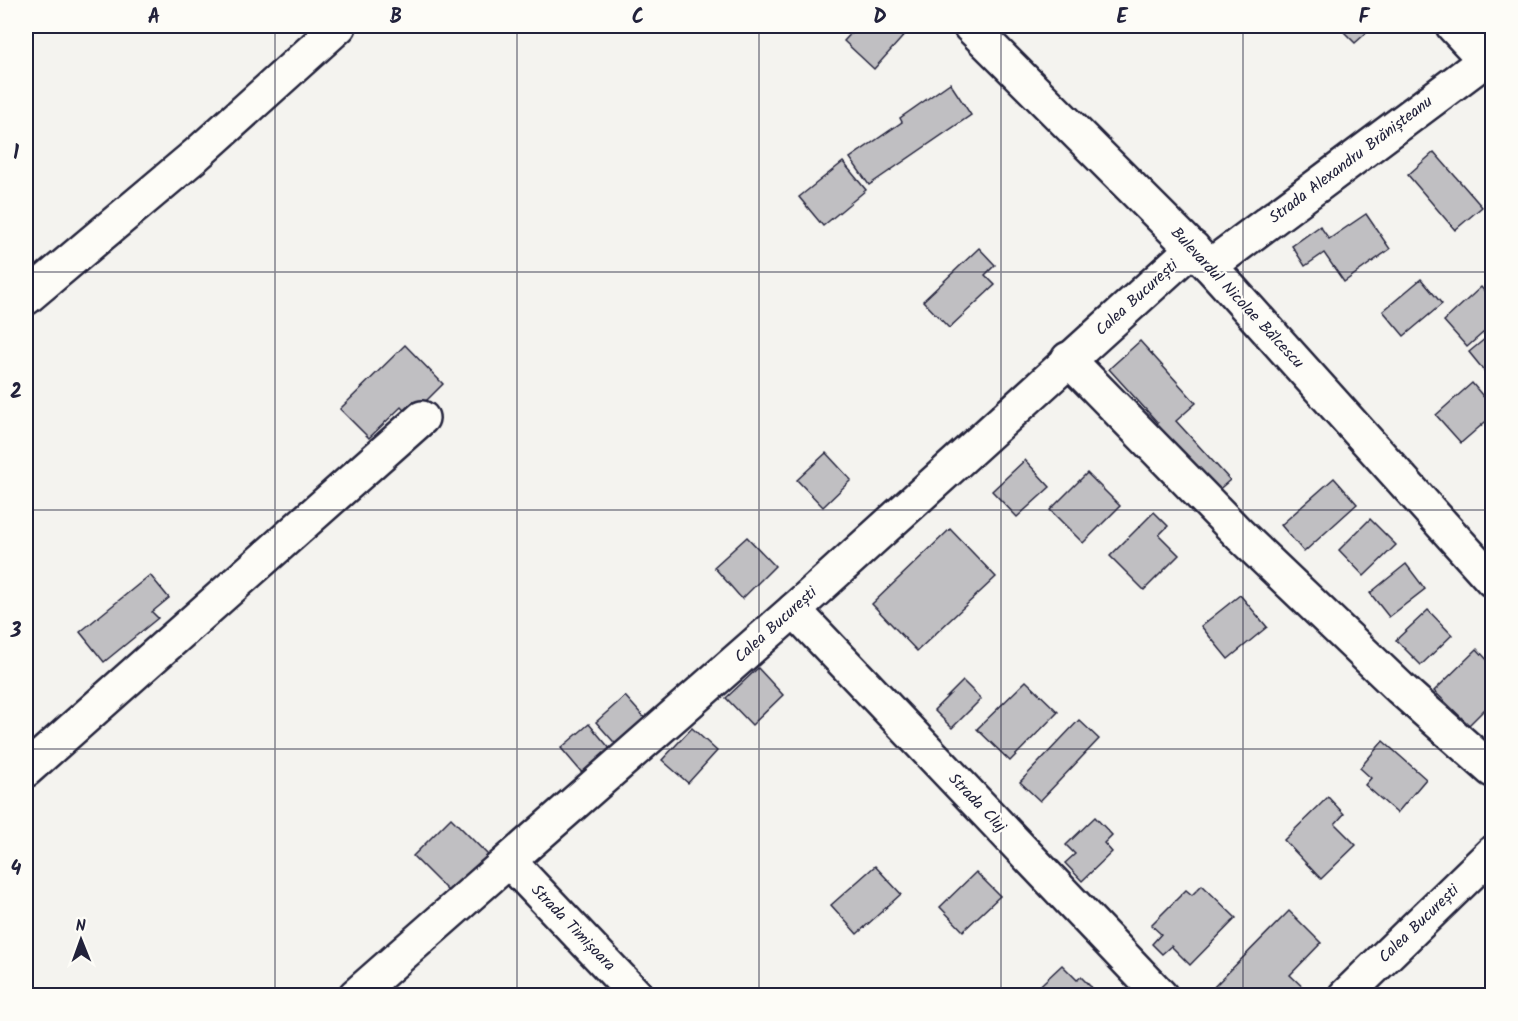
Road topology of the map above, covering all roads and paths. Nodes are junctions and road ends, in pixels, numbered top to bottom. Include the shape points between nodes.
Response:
1 (339, 26) edge
2 (970, 26) edge
3 (1453, 26) edge
4 (1489, 57) edge
5 (1201, 257) junction
6 (26, 298) edge
7 (1068, 359) junction
8 (422, 418) dead end
9 (1492, 580) edge
10 (794, 610) junction
11 (26, 770) edge
12 (1492, 770) edge
13 (1492, 854) edge
14 (508, 861) junction
15 (355, 996) edge
16 (637, 996) edge
17 (1161, 996) edge
18 (1345, 996) edge

1 - 6 street via 196,155
2 - 5 street, Bulevardul Nicolae Bălcescu
3 - 4 street
4 - 5 street, Strada Alexandru Brănișteanu
5 - 7 street, Calea București
5 - 9 street, Bulevardul Nicolae Bălcescu
7 - 10 street, Calea București
7 - 12 street via 1240,535
8 - 11 street
10 - 14 street, Calea București
10 - 17 street, Strada Cluj
13 - 18 street, Calea București
14 - 15 street, Calea București
14 - 16 street, Strada Timișoara

